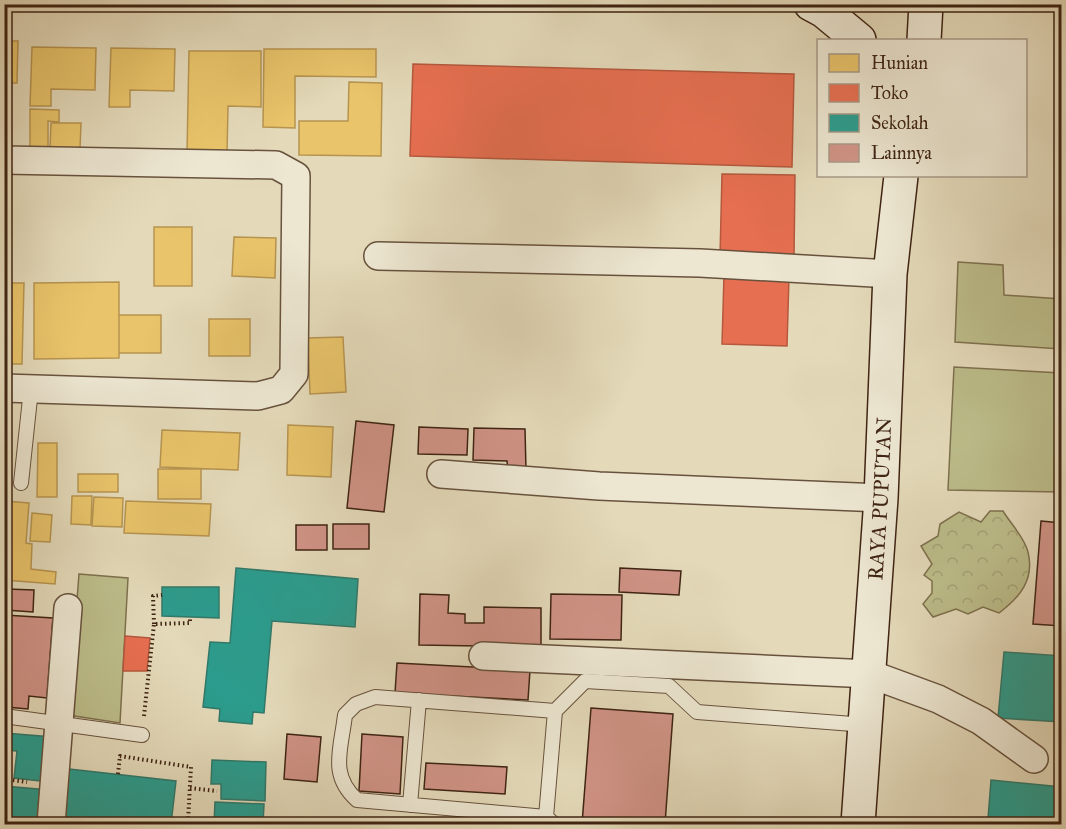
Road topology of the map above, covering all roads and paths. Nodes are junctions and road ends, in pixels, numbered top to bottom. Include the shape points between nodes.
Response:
1 (811, 4) edge
2 (926, 4) edge
3 (859, 39) edge
4 (924, 39) edge
5 (4, 160) edge
6 (901, 177) edge
7 (378, 256) dead end
8 (890, 274) junction
9 (18, 389) edge
10 (441, 474) dead end
11 (21, 483) dead end
12 (881, 498) junction
13 (162, 596) dead end
14 (68, 608) dead end
15 (190, 617) dead end
16 (154, 624) junction
17 (483, 656) dead end
18 (870, 674) junction
19 (419, 700) junction
20 (555, 711) junction
21 (4, 716) edge
22 (59, 722) junction
23 (866, 725) junction
24 (142, 735) junction
25 (139, 759) junction
26 (1034, 759) dead end
27 (118, 774) dead end
28 (190, 788) junction
29 (217, 791) dead end
30 (410, 805) junction
31 (550, 821) edge
32 (214, 822) dead end
33 (188, 823) edge
34 (51, 825) edge
35 (858, 825) edge

1 - 3 main road
2 - 4 main road
5 - 9 street via 276,165 296,176 294,374 281,390 258,396
6 - 8 main road, RAYA PUPUTAN
7 - 8 street via 700,263
8 - 12 main road, RAYA PUPUTAN
9 - 11 lane
10 - 12 street via 599,486
12 - 18 main road, RAYA PUPUTAN
13 - 16 path via 153,596
14 - 22 street
15 - 16 path via 190,623
16 - 24 path
17 - 18 street
18 - 23 main road, RAYA PUPUTAN
18 - 26 street via 938,699 981,721
19 - 20 lane
19 - 30 lane
19 - 30 lane via 375,697 356,704 345,715 338,776 344,789 357,800
20 - 23 lane via 585,681 669,686 697,712
20 - 31 lane
21 - 22 lane
22 - 24 lane
22 - 34 street
23 - 35 main road, RAYA PUPUTAN
24 - 25 path
25 - 27 path via 120,756
25 - 28 path via 191,767
28 - 29 path
28 - 33 path
30 - 31 lane
32 - 33 path

